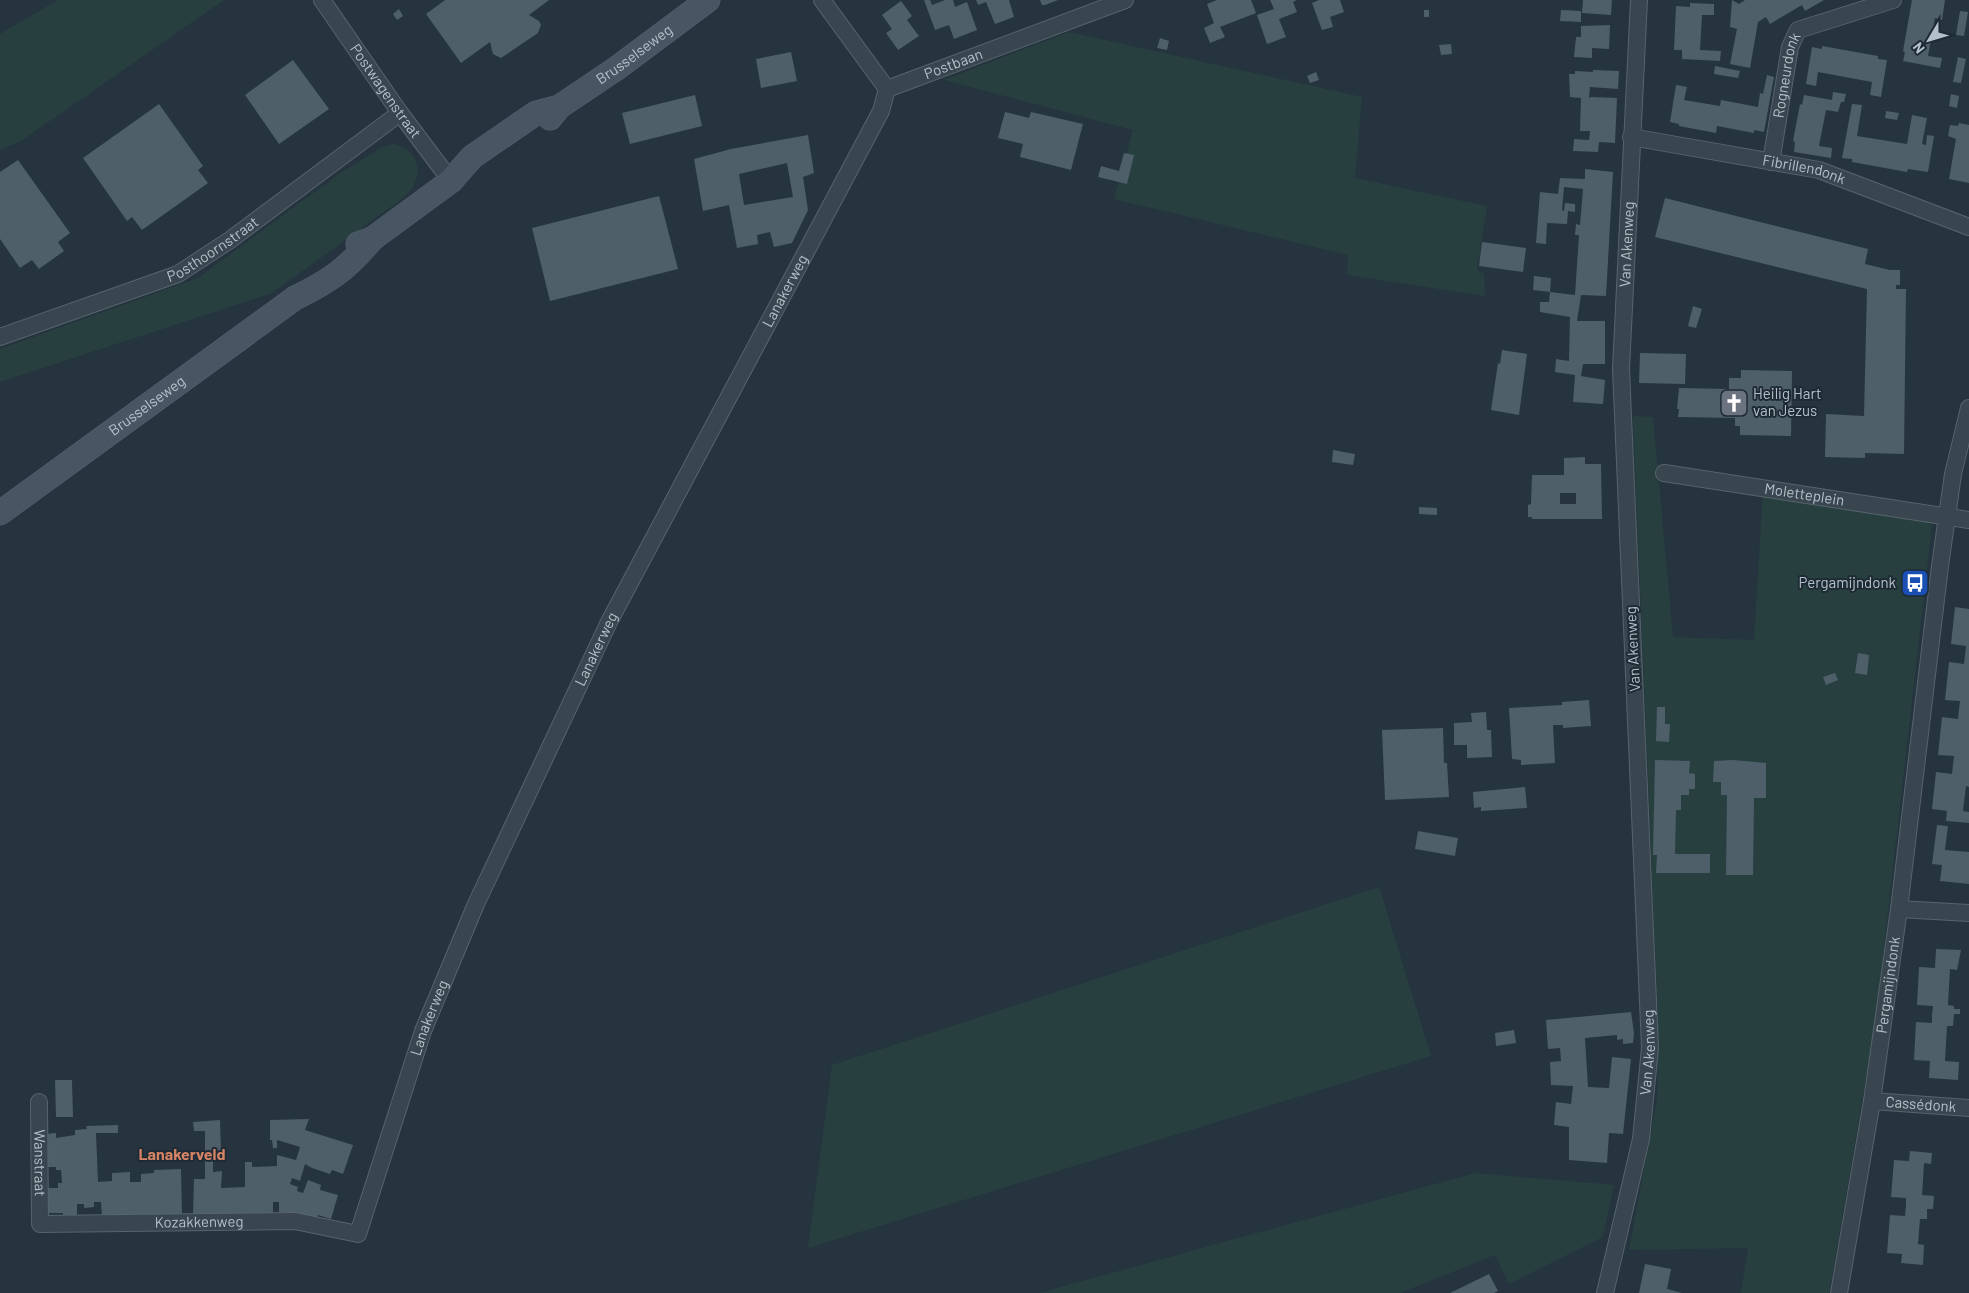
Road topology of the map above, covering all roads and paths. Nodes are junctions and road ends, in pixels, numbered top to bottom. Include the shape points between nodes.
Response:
1 (322, 0) edge
2 (708, 0) edge
3 (822, 0) edge
4 (1125, 0) edge
5 (1639, 0) edge
6 (1893, 0) edge
7 (887, 89) junction
8 (400, 113) junction
9 (1631, 137) junction
10 (1771, 162) junction
11 (451, 182) junction
12 (1969, 227) edge
13 (0, 337) edge
14 (1969, 408) edge
15 (1664, 472) dead end
16 (0, 513) edge
17 (1947, 515) junction
18 (1969, 520) edge
19 (1899, 909) junction
20 (1969, 913) edge
21 (1872, 1101) junction
22 (38, 1102) dead end
23 (1969, 1108) edge
24 (40, 1224) joint
25 (358, 1234) joint
26 (1605, 1293) edge
27 (1839, 1293) edge

1 - 8 street, Postwagenstraat
2 - 11 street, Brusselseweg via 559,107 545,124 481,170
3 - 7 street
4 - 7 street, Postbaan
5 - 9 street, Van Akenweg
6 - 10 street, Rogneurdonk via 1798,30 1790,47
7 - 25 street, Lanakerweg via 881,111 868,136 609,622 476,904 424,1031
8 - 11 street, Postwagenstraat
8 - 13 street, Posthoornstraat via 230,240 178,274
9 - 10 street, Fibrillendonk
9 - 26 street, Van Akenweg via 1621,369 1650,1048 1641,1139
10 - 12 street, Fibrillendonk via 1819,170
11 - 16 street, Brusselseweg via 372,239 347,249 313,276 295,298
14 - 17 street, Pergamijndonk
15 - 17 street, Moletteplein
17 - 18 street, Moletteplein
17 - 19 street, Pergamijndonk
19 - 20 street
19 - 21 street, Pergamijndonk
21 - 23 street, Cassédonk
21 - 27 street, Pergamijndonk
22 - 24 street, Wanstraat
24 - 25 street, Kozakkenweg via 295,1221

